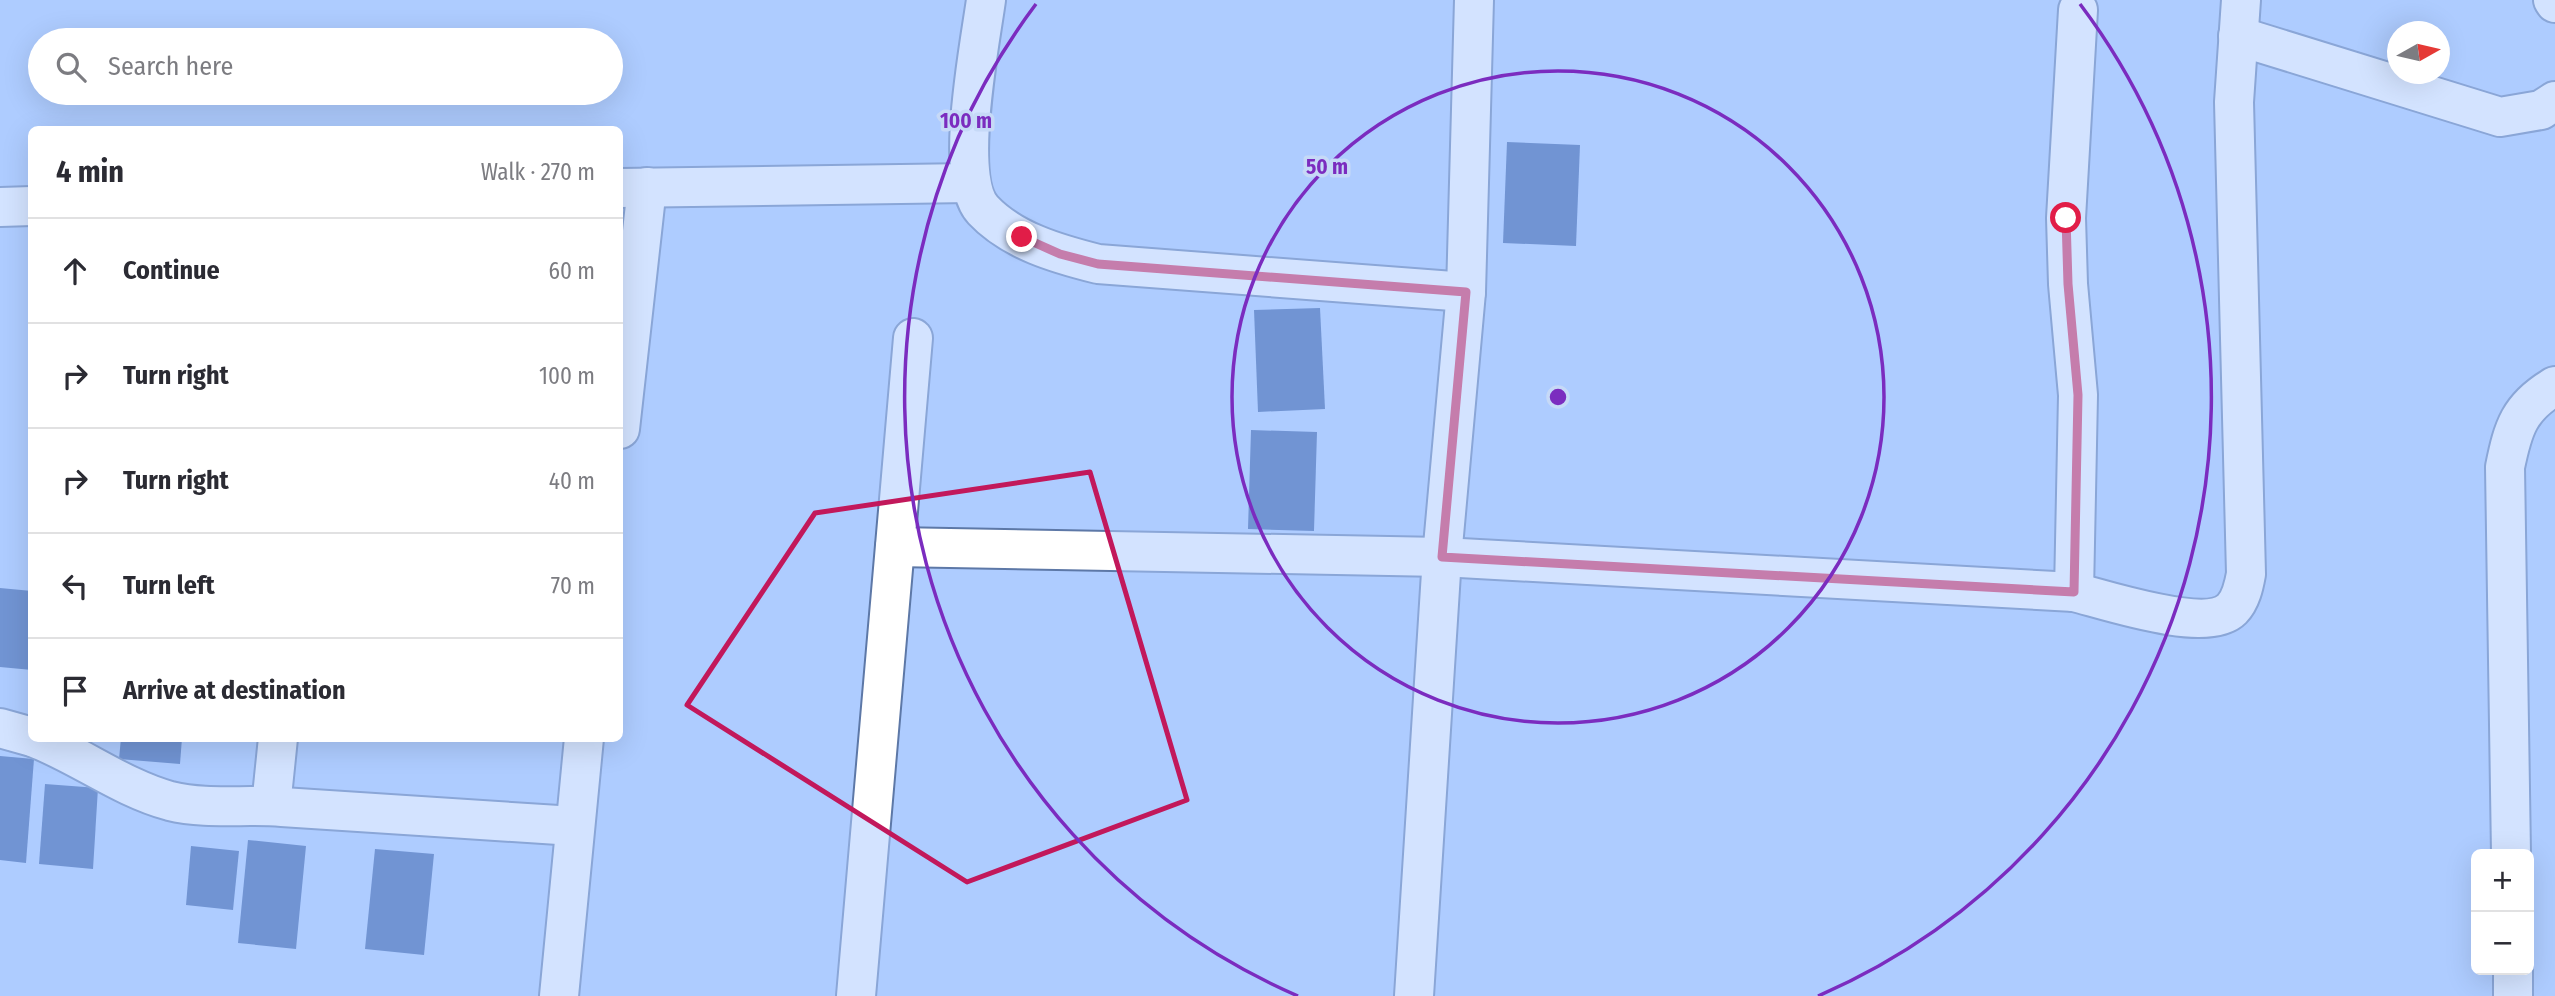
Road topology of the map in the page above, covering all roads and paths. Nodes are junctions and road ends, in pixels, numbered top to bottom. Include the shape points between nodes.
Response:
1 (986, 0) edge
2 (1474, 0) edge
3 (2078, 10) dead end
4 (2240, 18) edge
5 (2555, 101) edge
6 (970, 183) junction
7 (633, 187) edge
8 (28, 206) edge
9 (0, 207) edge
10 (1466, 292) junction
11 (913, 338) dead end
12 (623, 373) edge
13 (2555, 386) edge
14 (895, 547) junction
15 (1442, 557) junction
16 (2074, 592) junction
17 (0, 728) edge
18 (28, 736) edge
19 (43, 742) edge
20 (278, 742) edge
21 (584, 742) edge
22 (271, 806) junction
23 (574, 826) junction
24 (2511, 849) edge
25 (2513, 975) edge
26 (559, 996) edge
27 (856, 996) edge
28 (1414, 996) edge
29 (2513, 996) edge

1 - 6 street via 970,121
2 - 10 street
3 - 16 street via 2066,218 2078,395
4 - 5 street via 2500,117 2541,110
4 - 16 street via 2234,102 2246,574 2242,592 2232,610 2192,619
6 - 7 street
6 - 10 street via 981,208 997,222 1060,254 1098,264
7 - 12 street
8 - 9 street
10 - 15 street
11 - 14 street
13 - 24 street via 2527,406 2512,434 2505,467
14 - 15 street
14 - 27 street
15 - 16 street
15 - 28 street
17 - 18 street
19 - 22 street via 136,789 171,801 213,808
20 - 22 street
21 - 23 street
22 - 23 street
23 - 26 street
25 - 29 street

